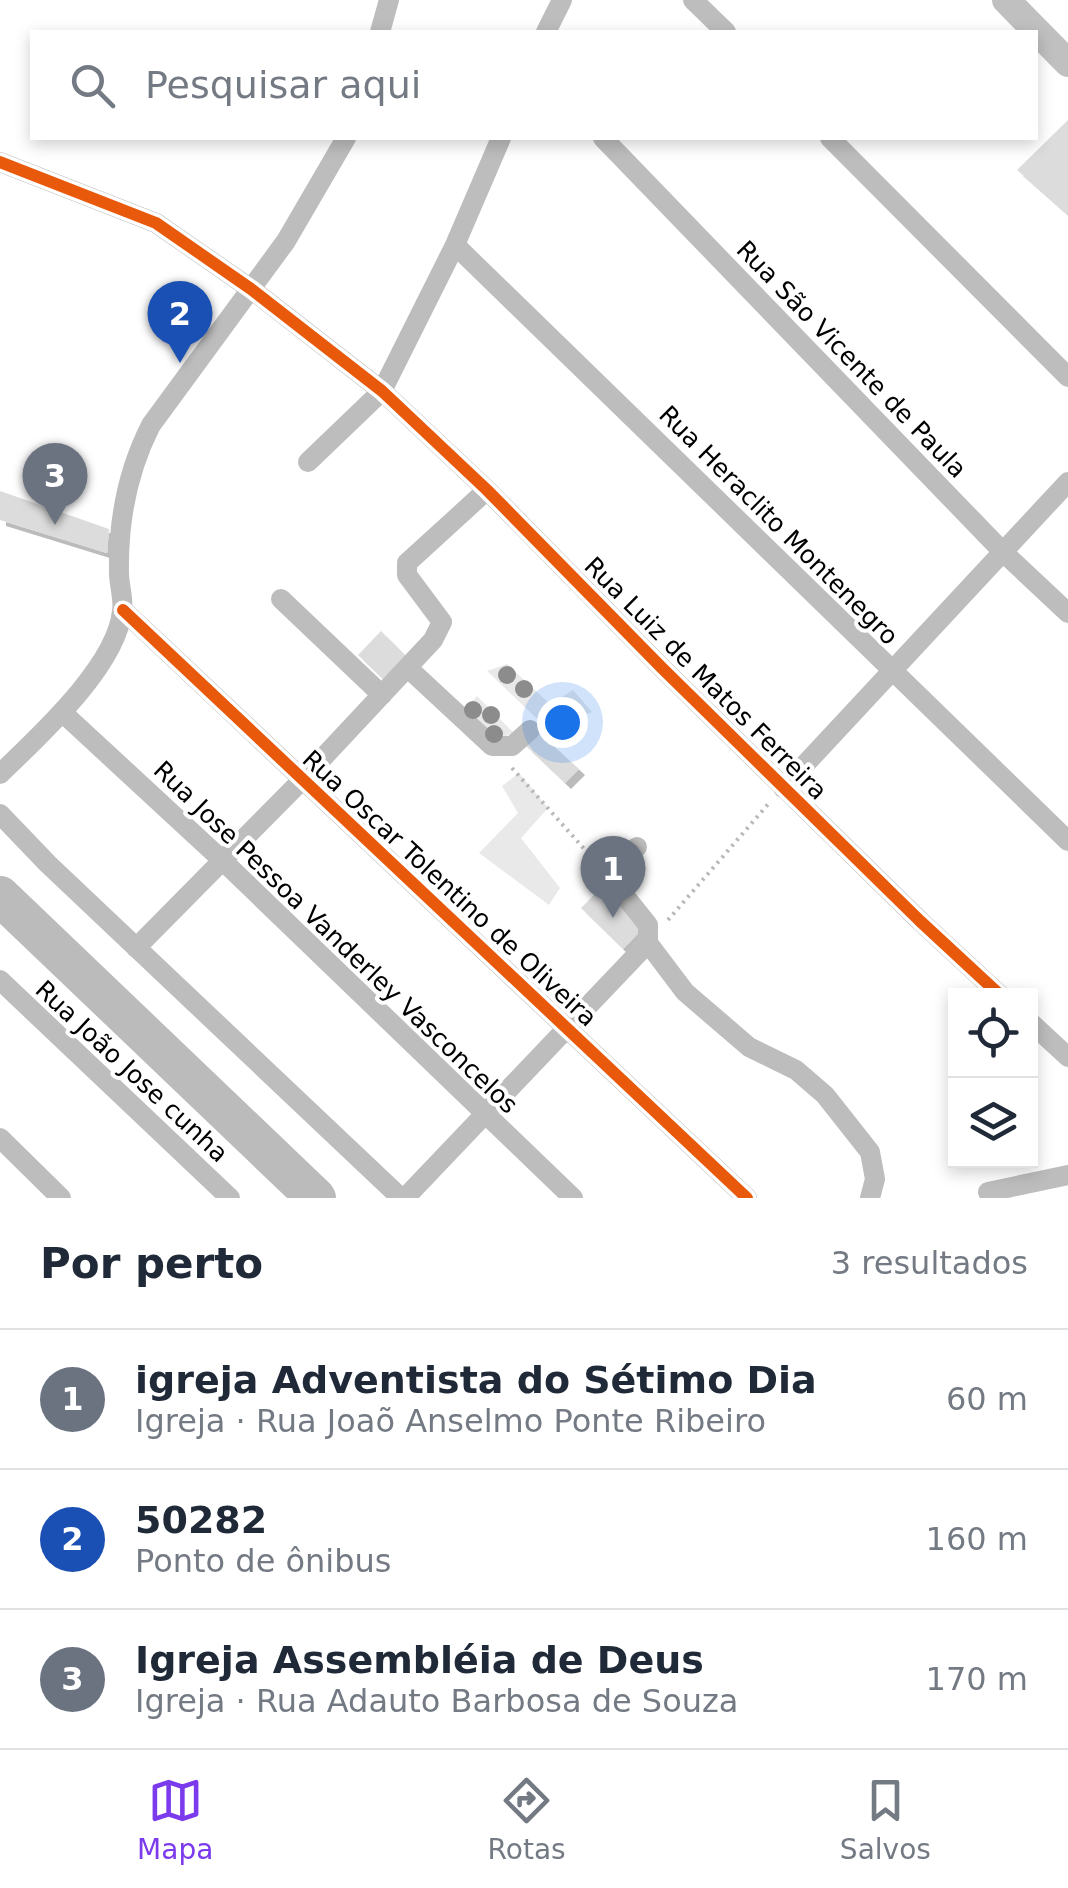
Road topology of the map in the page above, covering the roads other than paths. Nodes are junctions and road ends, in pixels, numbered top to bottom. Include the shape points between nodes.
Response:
1 (389, 0) edge
2 (562, 0) edge
3 (694, 0) edge
4 (1006, 0) edge
5 (381, 30) edge
6 (547, 30) edge
7 (724, 30) edge
8 (1036, 30) edge
9 (1038, 33) edge
10 (1068, 63) edge
11 (345, 140) edge
12 (499, 140) edge
13 (604, 140) edge
14 (832, 140) edge
15 (0, 162) edge
16 (455, 245) junction
17 (251, 289) junction
18 (1068, 377) edge
19 (382, 391) junction
20 (308, 462) dead end
21 (1068, 482) edge
22 (486, 490) junction
23 (1003, 552) junction
24 (282, 599) dead end
25 (122, 610) junction
26 (1068, 613) edge
27 (408, 668) junction
28 (892, 672) junction
29 (382, 695) junction
30 (63, 713) junction
31 (530, 730) dead end
32 (0, 774) edge
33 (303, 779) junction
34 (783, 788) junction
35 (0, 814) edge
36 (1068, 841) edge
37 (637, 847) dead end
38 (222, 860) junction
39 (648, 943) junction
40 (136, 948) junction
41 (1, 984) edge
42 (993, 988) edge
43 (1038, 1029) edge
44 (567, 1030) junction
45 (1068, 1057) edge
46 (484, 1114) junction
47 (0, 1138) edge
48 (1068, 1175) edge
49 (988, 1192) dead end
50 (61, 1198) edge
51 (230, 1198) edge
52 (403, 1198) edge
53 (573, 1198) edge
54 (747, 1198) edge
55 (870, 1198) edge

1 - 5 street
2 - 6 street
3 - 7 street
4 - 8 street
9 - 10 street
11 - 17 street
12 - 16 street
13 - 23 street, Rua São Vicente de Paula
14 - 18 street
15 - 17 street, Rua Luiz de Matos Ferreira via 156,222
16 - 19 street
16 - 28 street, Rua Heraclito Montenegro
17 - 19 street, Rua Luiz de Matos Ferreira
17 - 25 street via 140,445 126,491
19 - 20 street
19 - 22 street, Rua Luiz de Matos Ferreira
21 - 23 street
22 - 27 street via 406,563 442,622
22 - 34 street, Rua Luiz de Matos Ferreira
23 - 26 street, Rua São Vicente de Paula
23 - 28 street
24 - 29 street
25 - 30 street via 97,666
25 - 33 street, Rua Oscar Tolentino de Oliveira
27 - 29 street
27 - 31 street via 492,746 512,746
28 - 34 street
28 - 36 street, Rua Heraclito Montenegro
29 - 33 street
30 - 32 street
30 - 38 street, Rua Jose Pessoa Vanderley Vasconcelos
33 - 38 street
33 - 44 street, Rua Oscar Tolentino de Oliveira
34 - 42 street, Rua Luiz de Matos Ferreira
35 - 40 street
37 - 39 street via 616,866 612,880 648,925
38 - 40 street
38 - 46 street, Rua Jose Pessoa Vanderley Vasconcelos
39 - 44 street
39 - 55 street via 710,1016 825,1095 870,1152
40 - 52 street
41 - 51 street, Rua João Jose cunha
43 - 45 street
44 - 46 street
44 - 54 street, Rua Oscar Tolentino de Oliveira
46 - 52 street
46 - 53 street, Rua Jose Pessoa Vanderley Vasconcelos
47 - 50 street
48 - 49 street

